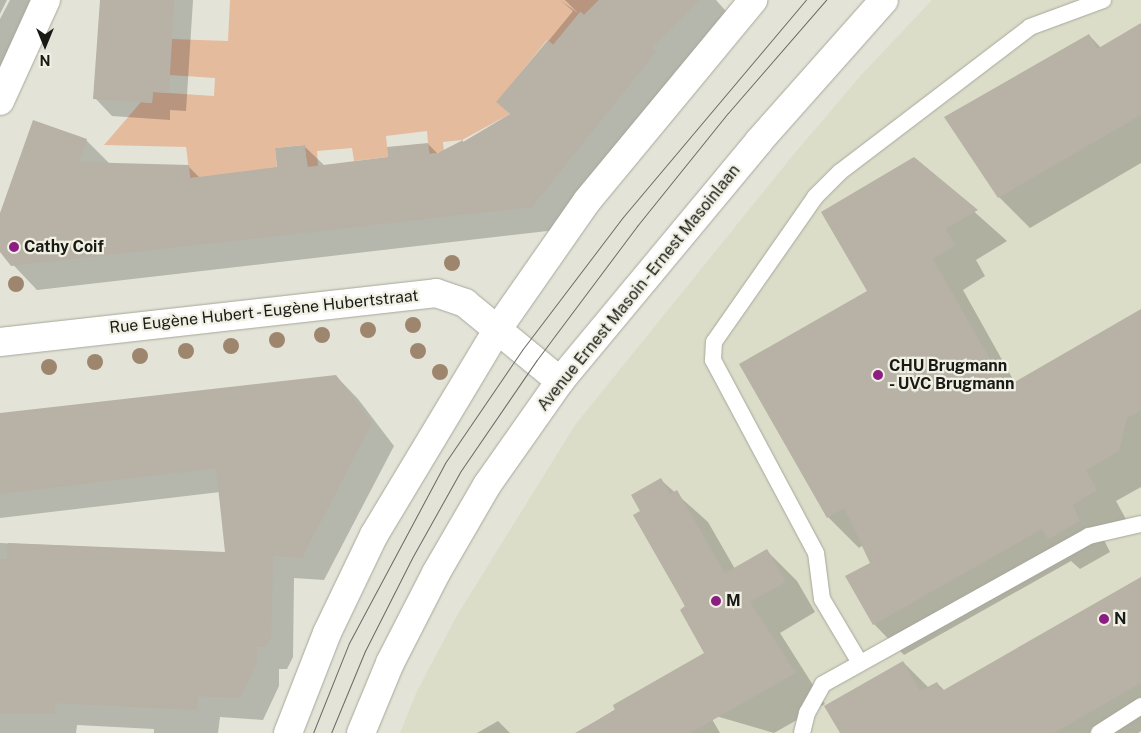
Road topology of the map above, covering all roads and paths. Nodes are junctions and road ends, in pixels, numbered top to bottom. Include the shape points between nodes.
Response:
1 (46, 0) edge
2 (884, 0) edge
3 (1102, 0) edge
4 (742, 4) edge
5 (0, 101) edge
6 (497, 330) junction
7 (0, 342) edge
8 (560, 381) junction
9 (1141, 524) edge
10 (860, 663) junction
11 (1141, 706) edge
12 (288, 733) edge
13 (361, 733) edge
14 (802, 733) edge
15 (1098, 733) edge

1 - 5 street
2 - 8 street, Avenue Ernest Masoin - Ernest Masoinlaan via 759,141
3 - 10 lane via 1030,27 840,172 815,197 714,342 713,360 816,553 822,599
4 - 6 street via 588,202
6 - 7 street, Rue Eugène Hubert - Eugène Hubertstraat via 465,303 436,293 419,293
6 - 8 street, Rue Eugène Hubert - Eugène Hubertstraat
6 - 12 street via 374,535 327,633
8 - 13 street, Avenue Ernest Masoin - Ernest Masoinlaan via 487,485 436,573 390,662
9 - 10 lane via 1089,536
10 - 14 lane via 823,684 806,713
11 - 15 lane

